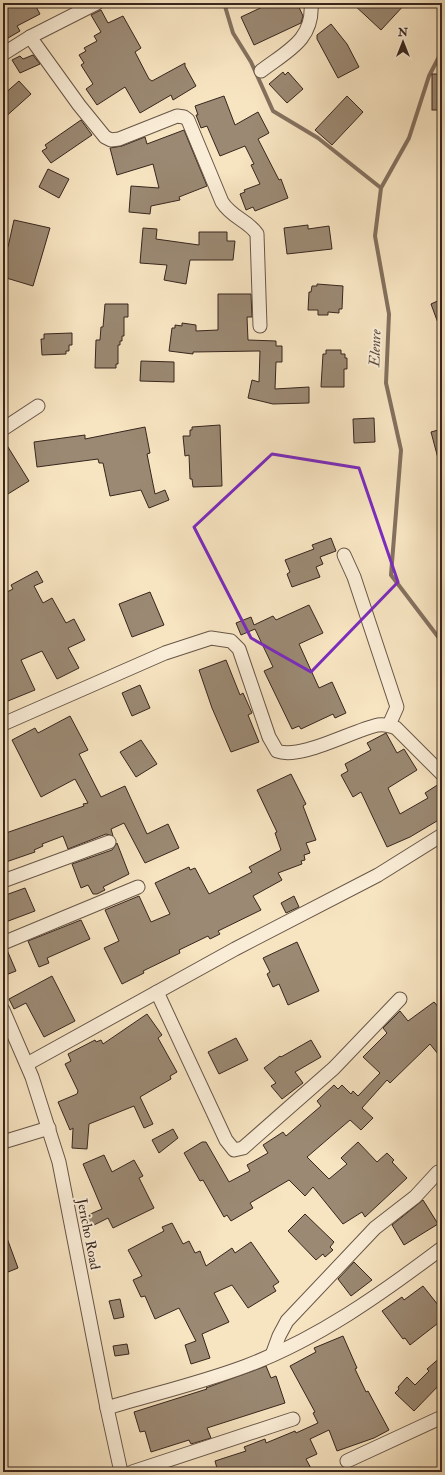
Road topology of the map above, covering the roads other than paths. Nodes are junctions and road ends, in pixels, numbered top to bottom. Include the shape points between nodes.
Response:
1 (97, 3) edge
2 (311, 3) edge
3 (30, 37) junction
4 (3, 54) edge
5 (261, 71) dead end
6 (260, 326) dead end
7 (38, 406) dead end
8 (3, 429) edge
9 (344, 555) dead end
10 (3, 724) edge
11 (388, 725) junction
12 (442, 774) edge
13 (442, 835) edge
14 (109, 842) dead end
15 (3, 881) edge
16 (138, 887) dead end
17 (3, 943) edge
18 (157, 992) junction
19 (400, 998) dead end
20 (3, 1010) edge
21 (27, 1064) junction
22 (49, 1128) junction
23 (3, 1142) edge
24 (438, 1172) dead end
25 (442, 1248) edge
26 (272, 1355) junction
27 (107, 1408) junction
28 (442, 1417) edge
29 (293, 1419) dead end
30 (348, 1461) dead end
31 (121, 1472) edge
32 (132, 1472) edge

1 - 3 street
2 - 5 street via 310,24 303,38
3 - 4 street
3 - 6 street via 105,137 119,139 177,116 188,120 222,202 228,211 254,229 257,234
7 - 8 street
9 - 11 street via 354,577 397,707
10 - 11 street via 165,653 211,638 231,641 239,650 269,737 277,751 291,753 378,725
11 - 12 street via 396,728
13 - 18 street via 378,875
14 - 15 street
16 - 17 street
18 - 19 street via 226,1140 234,1150 243,1148 334,1068
18 - 21 street
20 - 21 street, Jericho Road
21 - 22 street, Jericho Road
22 - 23 street
22 - 27 street, Jericho Road via 59,1162
24 - 26 street via 415,1197 375,1228 287,1321
25 - 26 street via 336,1323
26 - 27 street via 245,1366
27 - 31 street, Jericho Road
28 - 30 street
29 - 32 street

